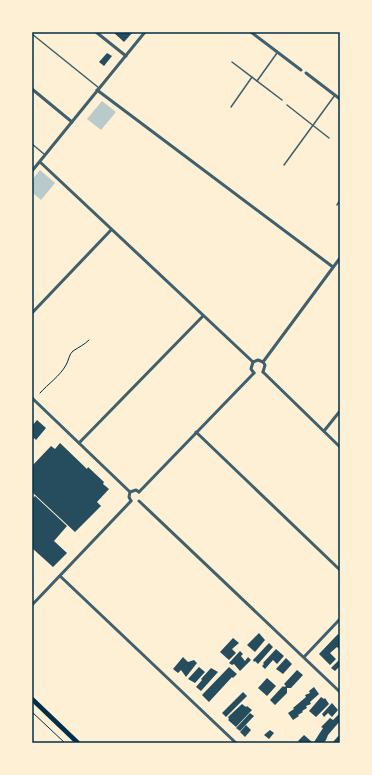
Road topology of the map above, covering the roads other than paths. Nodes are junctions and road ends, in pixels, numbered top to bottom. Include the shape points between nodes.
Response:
1 (96, 32) edge
2 (145, 32) edge
3 (251, 32) edge
4 (32, 34) edge
5 (278, 52) junction
6 (126, 56) junction
7 (232, 62) dead end
8 (301, 70) dead end
9 (306, 73) dead end
10 (252, 78) junction
11 (257, 81) junction
12 (32, 89) edge
13 (98, 89) junction
14 (335, 95) junction
15 (340, 99) edge
16 (282, 100) dead end
17 (287, 104) dead end
18 (231, 107) dead end
19 (72, 122) junction
20 (313, 125) junction
21 (329, 138) dead end
22 (32, 144) edge
23 (45, 155) junction
24 (40, 162) junction
25 (284, 165) dead end
26 (32, 171) edge
27 (340, 200) edge
28 (337, 205) dead end
29 (112, 230) junction
30 (340, 258) edge
31 (333, 267) junction
32 (32, 313) edge
33 (203, 316) junction
34 (253, 362) junction
35 (263, 362) junction
36 (263, 372) junction
37 (254, 373) junction
38 (32, 398) edge
39 (340, 411) edge
40 (324, 431) junction
41 (196, 432) junction
42 (79, 443) junction
43 (340, 446) edge
44 (130, 492) junction
45 (140, 496) junction
46 (131, 501) junction
47 (340, 570) edge
48 (60, 576) junction
49 (32, 605) edge
50 (340, 619) edge
51 (304, 657) junction
52 (340, 692) edge
53 (32, 699) edge
54 (78, 743) edge
55 (236, 743) edge

1 - 6 street
2 - 6 street
3 - 5 street
4 - 13 lane
5 - 8 street
5 - 11 lane
6 - 13 street
7 - 10 lane
9 - 14 street
10 - 11 lane
10 - 18 lane
11 - 16 lane
12 - 19 street
13 - 19 street
13 - 31 street
14 - 15 street
14 - 20 lane
17 - 20 lane
19 - 23 street
20 - 21 lane
20 - 25 lane
22 - 23 lane
23 - 24 street
24 - 26 street
24 - 29 street
27 - 28 lane
29 - 32 street
29 - 33 street
30 - 31 street
31 - 35 street
33 - 34 street
33 - 42 street
34 - 35 street
34 - 37 street via 251,366
35 - 36 street
36 - 37 street
36 - 40 street
37 - 41 street
38 - 42 street
39 - 40 street
40 - 43 street
41 - 45 street
41 - 47 street
42 - 44 street
44 - 45 street via 136,490
44 - 46 street
45 - 46 street via 136,502
45 - 51 street
46 - 48 street
48 - 49 street
48 - 55 street
50 - 51 street
51 - 52 street
53 - 54 main road

